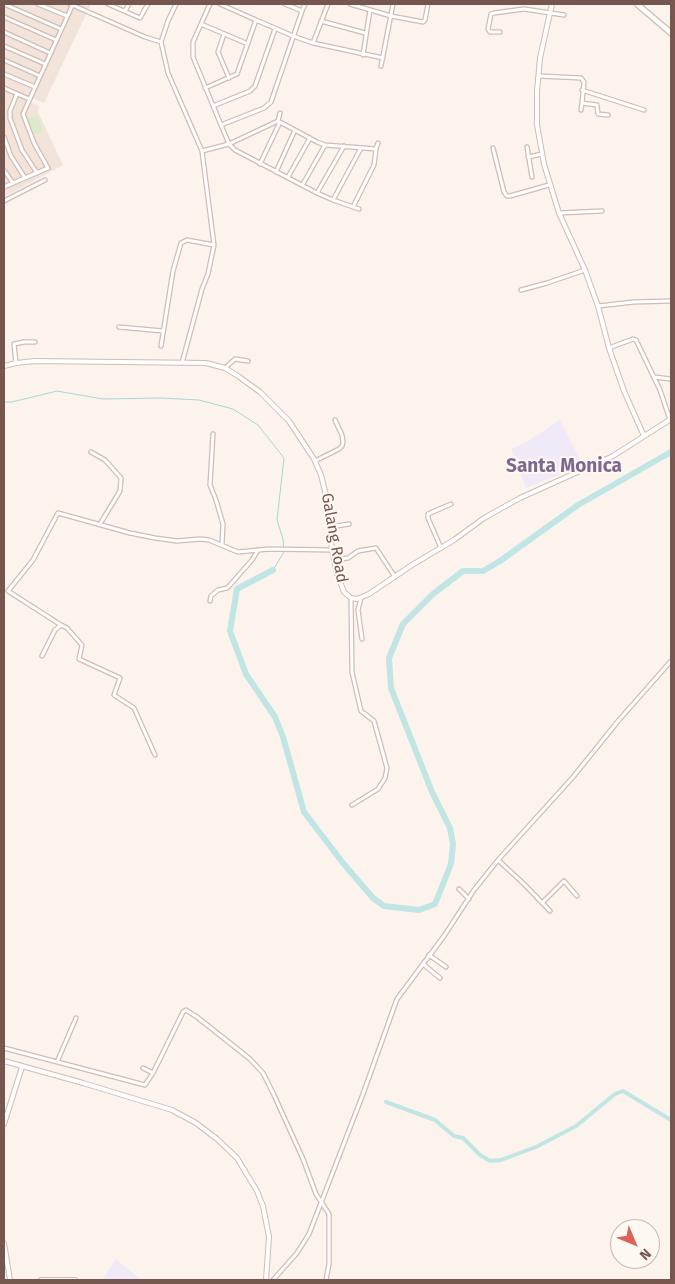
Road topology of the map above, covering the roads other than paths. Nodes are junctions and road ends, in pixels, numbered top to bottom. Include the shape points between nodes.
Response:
1 (4, 4) edge
2 (38, 4) edge
3 (72, 4) edge
4 (110, 4) edge
5 (129, 4) edge
6 (148, 4) edge
7 (176, 4) edge
8 (209, 4) edge
9 (214, 4) edge
10 (220, 4) edge
11 (285, 4) edge
12 (305, 4) edge
13 (328, 4) edge
14 (350, 4) edge
15 (393, 4) edge
16 (428, 4) edge
17 (552, 4) edge
18 (637, 4) edge
19 (370, 10) junction
20 (126, 11) junction
21 (302, 12) junction
22 (550, 13) junction
23 (564, 15) dead end
24 (67, 16) junction
25 (391, 16) junction
26 (4, 17) edge
27 (256, 20) junction
28 (321, 21) junction
29 (201, 24) junction
30 (61, 29) junction
31 (276, 29) junction
32 (4, 32) edge
33 (500, 32) dead end
34 (365, 33) junction
35 (671, 33) edge
36 (224, 34) junction
37 (293, 36) junction
38 (56, 40) junction
39 (160, 42) junction
40 (313, 43) junction
41 (248, 44) junction
42 (4, 46) edge
43 (50, 53) junction
44 (363, 55) junction
45 (383, 58) junction
46 (4, 60) edge
47 (45, 64) junction
48 (382, 66) dead end
49 (4, 74) edge
50 (40, 76) junction
51 (539, 76) junction
52 (229, 78) junction
53 (35, 87) junction
54 (205, 88) junction
55 (4, 90) edge
56 (582, 90) junction
57 (17, 94) junction
58 (29, 99) junction
59 (582, 103) junction
60 (213, 106) junction
61 (581, 110) dead end
62 (644, 110) dead end
63 (280, 113) dead end
64 (608, 115) dead end
65 (279, 121) junction
66 (222, 125) junction
67 (295, 130) junction
68 (4, 137) edge
69 (310, 138) junction
70 (378, 143) dead end
71 (229, 144) junction
72 (325, 145) junction
73 (344, 146) junction
74 (527, 147) dead end
75 (361, 148) junction
76 (493, 148) dead end
77 (376, 149) junction
78 (202, 151) junction
79 (542, 154) junction
80 (528, 157) junction
81 (260, 164) junction
82 (4, 170) edge
83 (276, 172) junction
84 (37, 173) junction
85 (288, 177) junction
86 (24, 178) junction
87 (532, 178) dead end
88 (45, 180) dead end
89 (13, 184) junction
90 (303, 184) junction
91 (549, 185) junction
92 (4, 187) edge
93 (317, 193) junction
94 (333, 200) junction
95 (4, 201) edge
96 (353, 207) junction
97 (359, 209) dead end
98 (602, 211) dead end
99 (559, 213) junction
100 (214, 245) junction
101 (585, 270) junction
102 (522, 290) dead end
103 (671, 301) edge
104 (598, 306) junction
105 (119, 327) dead end
106 (163, 331) junction
107 (35, 342) dead end
108 (161, 346) dead end
109 (609, 348) junction
110 (248, 361) dead end
111 (16, 362) junction
112 (182, 363) junction
113 (4, 366) edge
114 (225, 368) junction
115 (654, 377) junction
116 (671, 379) edge
117 (335, 420) dead end
118 (671, 420) edge
119 (213, 434) dead end
120 (644, 436) junction
121 (91, 452) dead end
122 (315, 461) junction
123 (451, 504) dead end
124 (100, 524) junction
125 (349, 524) dead end
126 (330, 527) junction
127 (222, 544) junction
128 (441, 548) junction
129 (258, 550) junction
130 (332, 550) junction
131 (335, 560) junction
132 (395, 577) junction
133 (351, 598) junction
134 (361, 598) junction
135 (210, 601) dead end
136 (61, 625) junction
137 (362, 639) dead end
138 (42, 656) dead end
139 (671, 661) edge
140 (155, 755) dead end
141 (352, 805) dead end
142 (498, 860) junction
143 (459, 889) dead end
144 (577, 896) dead end
145 (468, 899) junction
146 (542, 903) junction
147 (550, 911) dead end
148 (429, 955) junction
149 (423, 964) junction
150 (446, 967) dead end
151 (440, 978) dead end
152 (76, 1018) dead end
153 (4, 1048) edge
154 (4, 1061) edge
155 (57, 1062) junction
156 (22, 1066) junction
157 (144, 1068) dead end
158 (153, 1073) junction
159 (4, 1124) edge
160 (322, 1203) junction
161 (4, 1243) edge
162 (10, 1280) edge
163 (44, 1280) edge
164 (75, 1280) edge
165 (266, 1280) edge
166 (273, 1280) edge
167 (326, 1280) edge

1 - 30 street
2 - 24 street
3 - 24 street
3 - 39 street
4 - 20 street
5 - 20 street
6 - 20 street via 140,18
7 - 39 street
8 - 9 street
8 - 29 street
10 - 27 street
11 - 21 street
12 - 21 street
13 - 28 street
14 - 19 street
15 - 25 street
16 - 25 street via 423,22
17 - 22 street
18 - 35 main road
19 - 25 street
19 - 34 street
21 - 37 street
22 - 23 street
22 - 33 street via 524,9 491,14 488,29
22 - 51 street
24 - 30 street
25 - 45 street
26 - 38 street
27 - 31 street
27 - 41 street
28 - 34 street
28 - 40 street
29 - 36 street
29 - 54 street via 191,53
30 - 38 street
31 - 37 street
31 - 60 street via 255,86
32 - 43 street
34 - 44 street
36 - 41 street
36 - 52 street via 218,52
37 - 40 street
37 - 66 street via 271,102
38 - 43 street
39 - 78 street via 168,73
40 - 44 street
41 - 52 street via 238,73
42 - 47 street
43 - 47 street
44 - 45 street
45 - 48 street
46 - 50 street
47 - 50 street
49 - 53 street
50 - 53 street
51 - 56 street via 581,78 584,82
51 - 79 street via 537,125
52 - 54 street
53 - 58 street
54 - 60 street
55 - 57 street
56 - 59 street
56 - 62 street
57 - 58 street
57 - 84 street via 9,114 22,150
58 - 84 street via 23,114 34,143 49,166
59 - 61 street
59 - 64 street via 597,106 598,114
60 - 66 street
63 - 65 street
65 - 67 street
65 - 71 street
65 - 81 street
66 - 71 street
67 - 69 street
67 - 83 street
68 - 86 street
69 - 72 street
69 - 85 street
70 - 77 street
71 - 78 street
71 - 81 street
72 - 73 street
72 - 90 street
73 - 75 street
73 - 93 street
74 - 80 street
75 - 77 street
75 - 94 street
76 - 91 street via 506,196
77 - 96 street via 374,165
78 - 100 street
79 - 80 street
79 - 91 street
80 - 87 street
81 - 83 street
82 - 89 street
83 - 85 street
84 - 86 street
85 - 90 street
86 - 89 street
88 - 95 street
89 - 92 street
90 - 93 street
91 - 99 street
93 - 94 street
94 - 96 street
96 - 97 street
98 - 99 street
99 - 101 street
100 - 106 street via 187,240 181,243
100 - 112 street
101 - 102 street
101 - 104 street
103 - 104 street
104 - 109 street
105 - 106 street
106 - 108 street
107 - 111 street via 14,344
109 - 115 street via 636,340
109 - 120 street
110 - 114 street via 235,359
111 - 112 street, Galang Road
111 - 113 street, Galang Road
112 - 114 street, Galang Road
114 - 122 street, Galang Road via 254,388 285,417
115 - 116 street
115 - 118 street
117 - 122 street via 342,435 342,446
118 - 120 street, Galang Road
119 - 127 street via 210,485 223,524
120 - 128 street, Galang Road via 613,456 490,514
121 - 124 street via 105,460 121,478 120,491
122 - 126 street, Galang Road via 326,495
123 - 128 street via 428,514
124 - 127 street via 155,538 177,541 200,539
124 - 136 street via 58,513 33,560 8,589 10,594
125 - 126 street
126 - 130 street, Galang Road
127 - 129 street via 238,552
128 - 132 street, Galang Road
129 - 130 street
129 - 135 street via 230,585 218,590
130 - 131 street, Galang Road
131 - 132 street via 376,548
131 - 133 street, Galang Road via 341,586
132 - 134 street, Galang Road
133 - 134 street, Galang Road
133 - 141 street via 352,672 361,711 374,721 387,768 378,789
134 - 137 street via 358,608
136 - 138 street
136 - 140 street via 82,645 79,659 120,678 114,695 134,708
139 - 142 street
142 - 145 street
142 - 146 street
143 - 145 street
144 - 146 street via 564,881
145 - 148 street
146 - 147 street
148 - 149 street
148 - 150 street
149 - 151 street
149 - 160 street via 397,999
152 - 155 street
153 - 155 street
154 - 156 street
155 - 158 street via 145,1085
156 - 159 street
156 - 165 street via 172,1110 196,1123 227,1148 257,1191 264,1211 269,1241
157 - 158 street
158 - 160 street via 183,1012 186,1010 205,1023 263,1073
160 - 166 street via 299,1250
160 - 167 street via 330,1222
161 - 162 street
163 - 164 street

